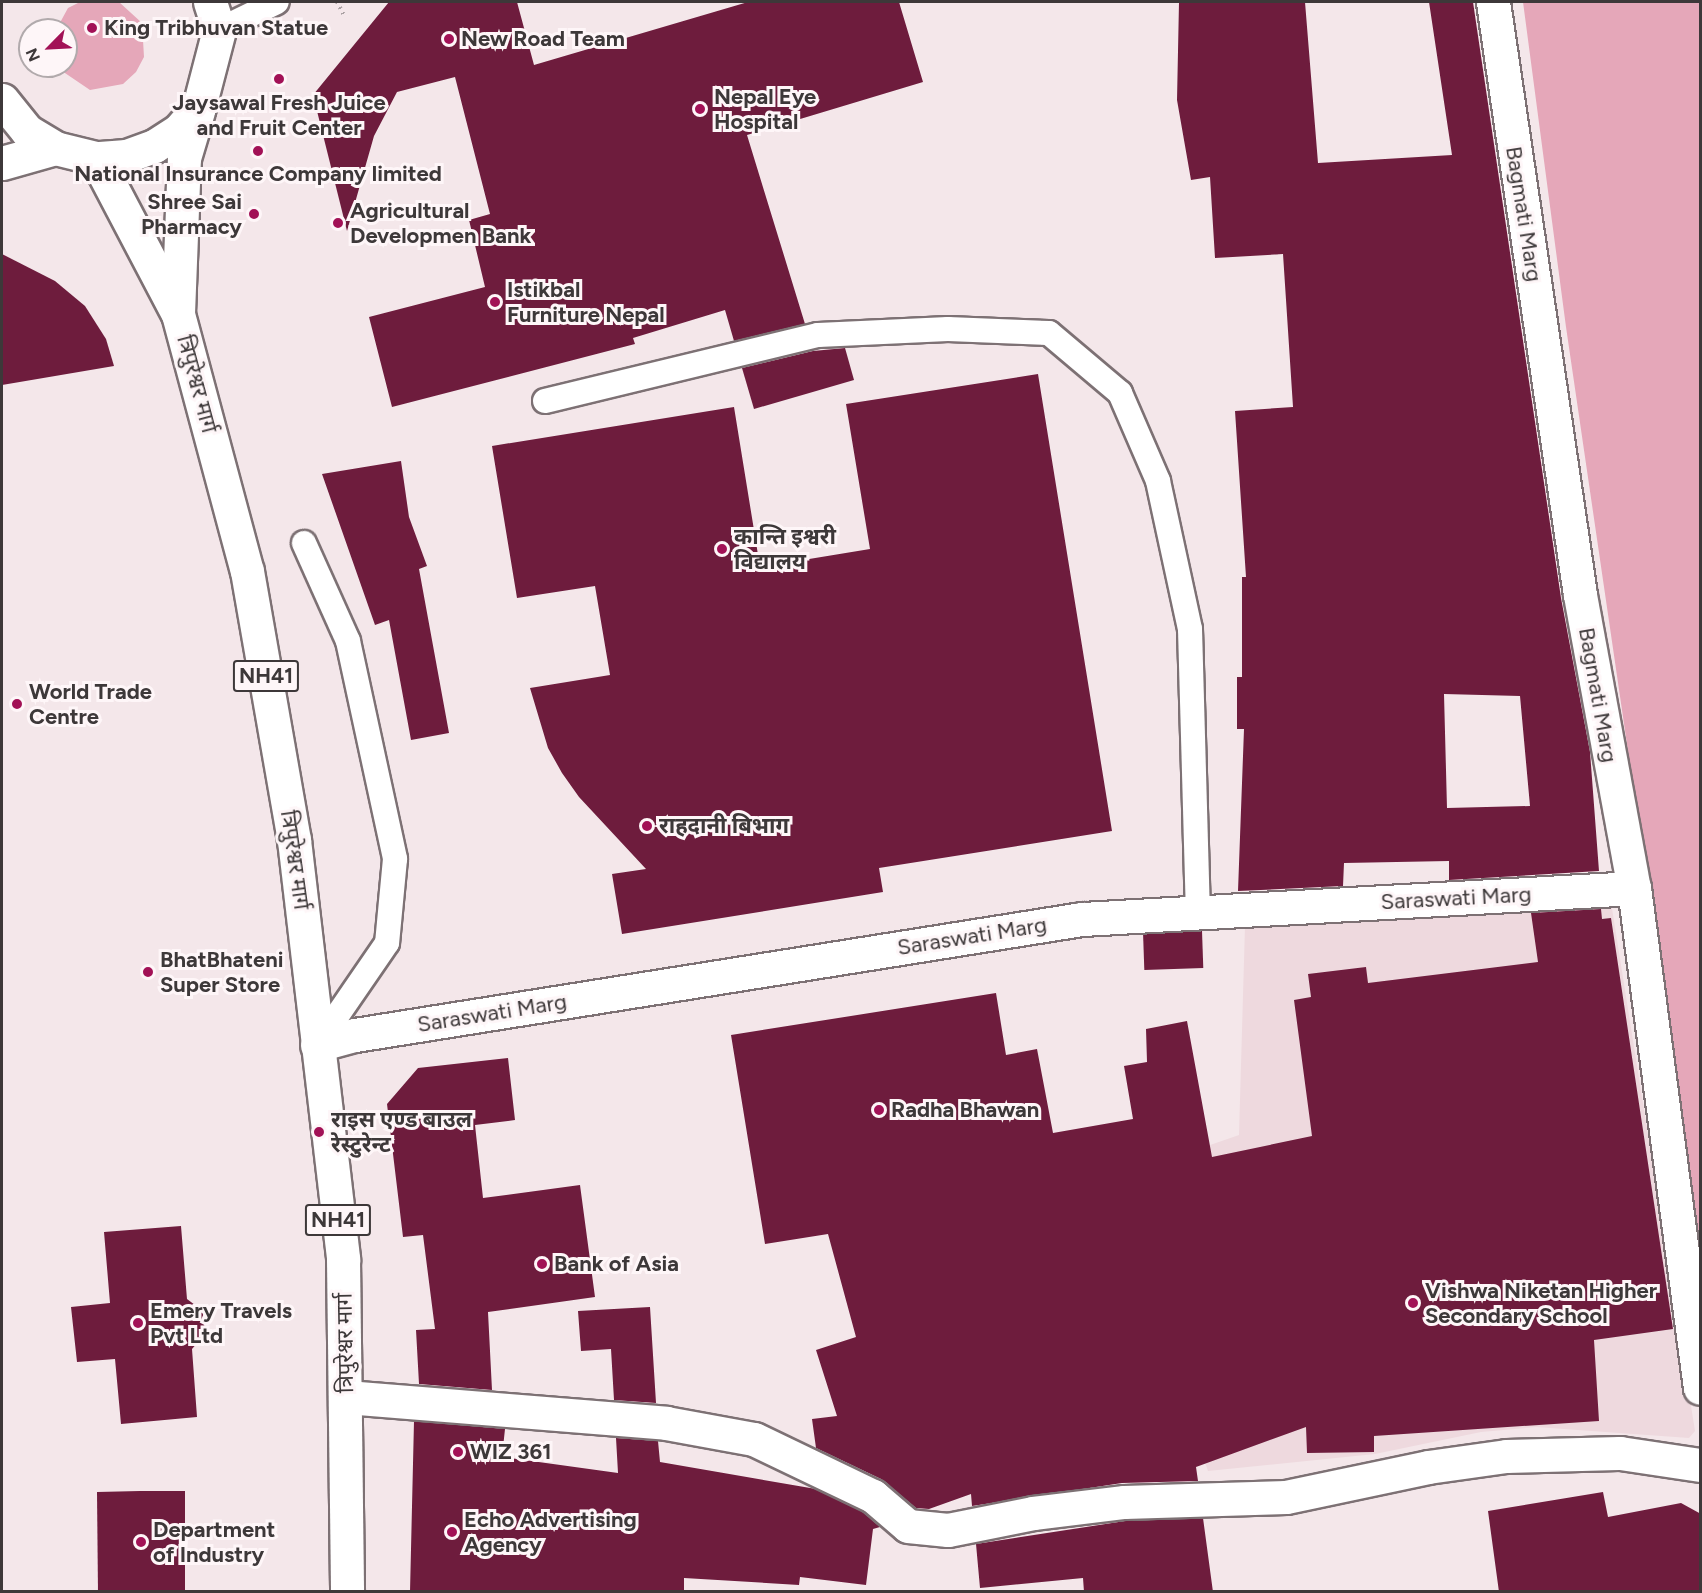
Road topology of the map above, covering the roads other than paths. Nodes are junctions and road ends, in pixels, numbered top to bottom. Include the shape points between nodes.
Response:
1 (277, 2) edge
2 (1492, 2) edge
3 (216, 12) edge
4 (2, 100) edge
5 (199, 107) junction
6 (55, 148) junction
7 (96, 158) junction
8 (2, 163) edge
9 (178, 314) junction
10 (544, 401) dead end
11 (304, 543) dead end
12 (1634, 888) junction
13 (1198, 912) junction
14 (317, 1045) junction
15 (1701, 1388) edge
16 (346, 1397) junction
17 (1701, 1465) edge
18 (347, 1592) edge

1 - 3 lane
2 - 12 main road, Bagmati Marg via 1580,595
3 - 5 main road
4 - 6 main road via 27,131
5 - 7 main road via 179,130 154,146 126,156
5 - 9 main road via 184,158
6 - 7 main road
6 - 8 main road
7 - 9 main road, त्रिपुरेश्वर मार्ग
9 - 14 main road, त्रिपुरेश्वर मार्ग / NH41 via 247,571 294,840
10 - 13 lane via 818,335 948,329 1050,333 1120,393 1158,481 1190,629
11 - 14 lane via 348,641 395,860 387,943
12 - 13 main road, Saraswati Marg
12 - 15 main road, Bagmati Marg
13 - 14 main road, Saraswati Marg via 1082,919 366,1033
14 - 16 main road, त्रिपुरेश्वर मार्ग / NH41 via 343,1259
16 - 17 main road via 666,1423 754,1439 873,1496 908,1526 948,1530 1033,1513 1124,1502 1286,1497 1428,1467 1506,1456 1620,1453
16 - 18 main road, त्रिपुरेश्वर मार्ग / NH41

